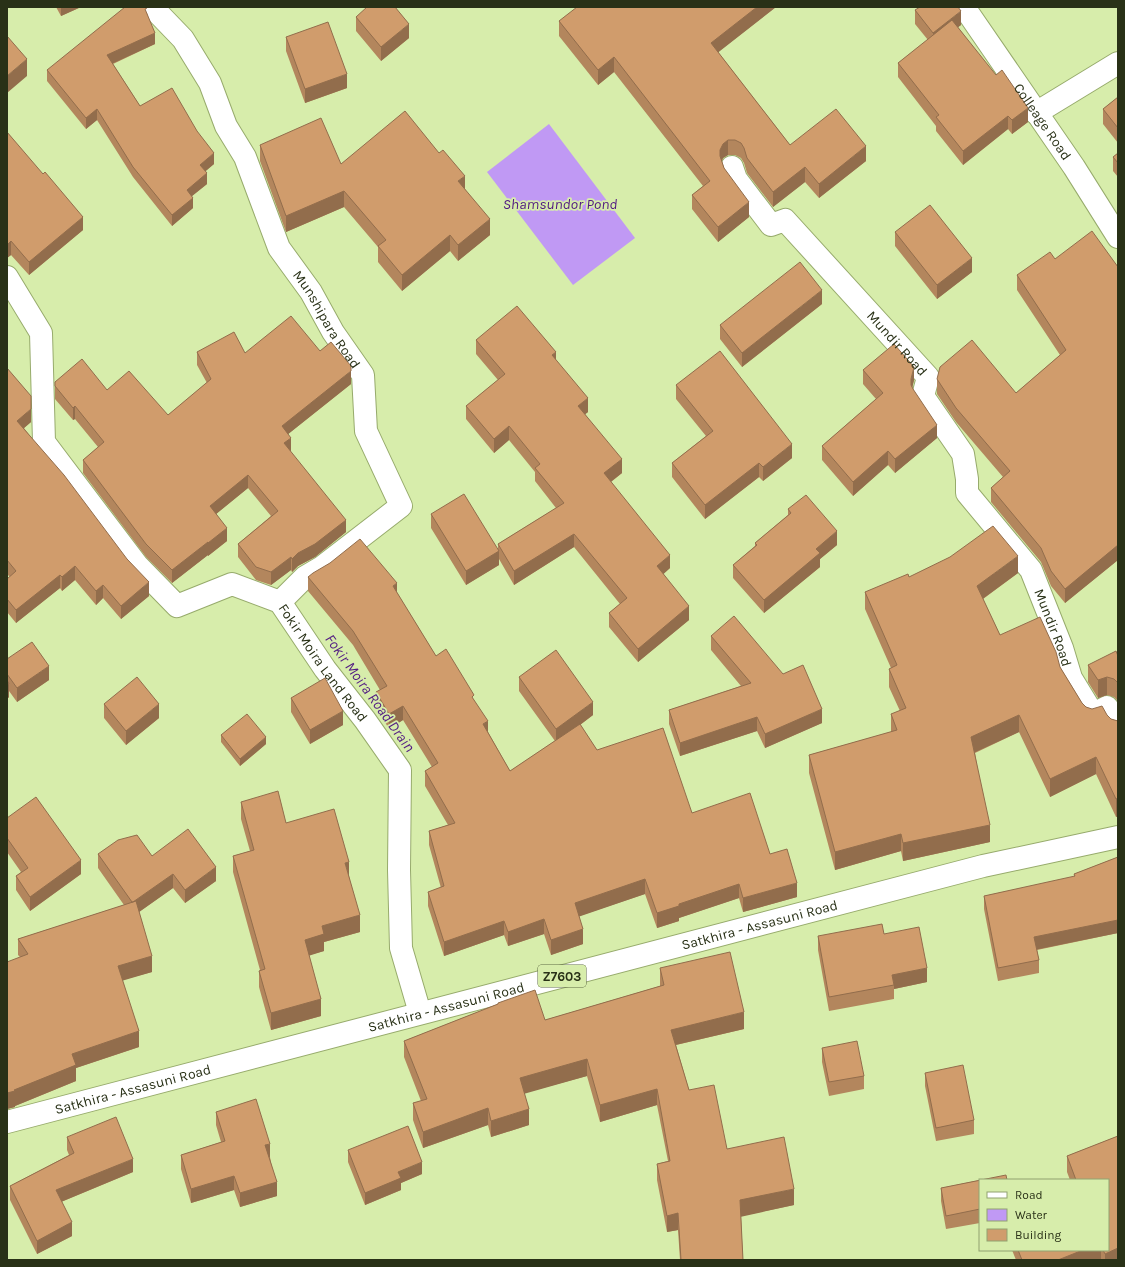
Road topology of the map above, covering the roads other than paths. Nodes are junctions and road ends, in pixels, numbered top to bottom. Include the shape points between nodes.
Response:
1 (155, 7) edge
2 (964, 7) edge
3 (1118, 64) edge
4 (1036, 113) junction
5 (732, 167) dead end
6 (1118, 237) edge
7 (7, 278) edge
8 (280, 602) junction
9 (1118, 726) edge
10 (1118, 837) edge
11 (420, 1013) junction
12 (7, 1122) edge

1 - 8 street, Munshipara Road via 156,12 183,39 210,83 226,126 245,157 279,248 311,292 333,332 363,375 366,431 401,506 322,567 305,577
2 - 4 street, Colleage Road
3 - 4 street
4 - 6 street, Colleage Road
5 - 9 street, Mundir Road via 736,179 771,226 785,220 928,377 923,396 962,454 968,479 968,493 1031,570 1071,678 1093,714 1107,707
7 - 8 street, Fokir Moira Land Road via 41,333 44,442 137,565 177,606 232,584
8 - 11 street, Fokir Moira Land Road via 325,669 400,770 401,948
10 - 11 street, Satkhira - Assasuni Road / Z7603 via 983,866
11 - 12 street, Satkhira - Assasuni Road / Z7603

